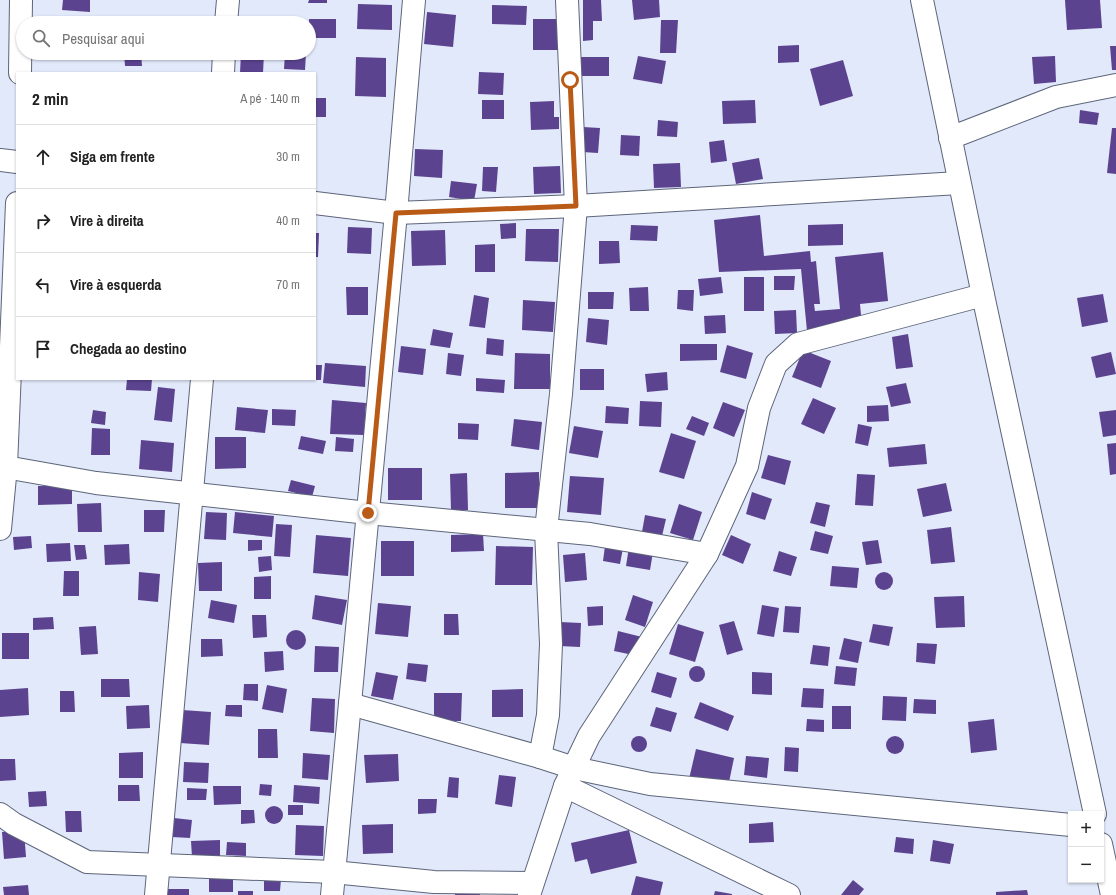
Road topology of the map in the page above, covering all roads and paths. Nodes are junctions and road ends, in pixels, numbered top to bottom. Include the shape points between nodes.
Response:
1 (21, 0) edge
2 (228, 0) edge
3 (414, 0) edge
4 (567, 0) edge
5 (922, 0) edge
6 (21, 16) edge
7 (227, 16) edge
8 (20, 60) edge
9 (223, 60) edge
10 (20, 72) edge
11 (222, 72) edge
12 (1116, 85) edge
13 (950, 138) junction
14 (0, 160) edge
15 (16, 162) edge
16 (959, 182) junction
17 (316, 203) edge
18 (576, 206) junction
19 (396, 213) junction
20 (16, 222) edge
21 (983, 296) junction
22 (202, 380) edge
23 (3, 466) edge
24 (191, 494) junction
25 (368, 513) junction
26 (0, 529) edge
27 (546, 530) junction
28 (707, 554) junction
29 (350, 704) junction
30 (540, 756) junction
31 (570, 777) junction
32 (1093, 811) edge
33 (0, 814) edge
34 (1068, 825) edge
35 (1102, 847) edge
36 (158, 866) junction
37 (334, 872) junction
38 (531, 889) edge
39 (156, 895) edge
40 (332, 895) edge
41 (789, 895) edge
42 (1112, 895) edge

1 - 6 street
2 - 7 street
3 - 19 street
4 - 18 street
5 - 13 street
8 - 10 street
9 - 11 street
12 - 13 street via 1056,97
13 - 16 street
14 - 15 street
16 - 18 street
16 - 21 street
17 - 19 street
18 - 19 street
18 - 27 street via 561,394
19 - 25 street
20 - 23 street
21 - 28 street via 798,344 776,364 760,408 747,466
21 - 32 street
22 - 24 street
23 - 24 street via 96,483
23 - 26 street
24 - 25 street
24 - 36 street
25 - 27 street
25 - 29 street
27 - 28 street via 590,534
27 - 30 street via 551,644 548,715
28 - 31 street via 589,736
29 - 30 street
29 - 37 street
30 - 31 street
31 - 34 street
31 - 38 street
31 - 41 street
33 - 36 street via 87,862
35 - 42 street
36 - 37 street
36 - 39 street
37 - 38 street
37 - 40 street

